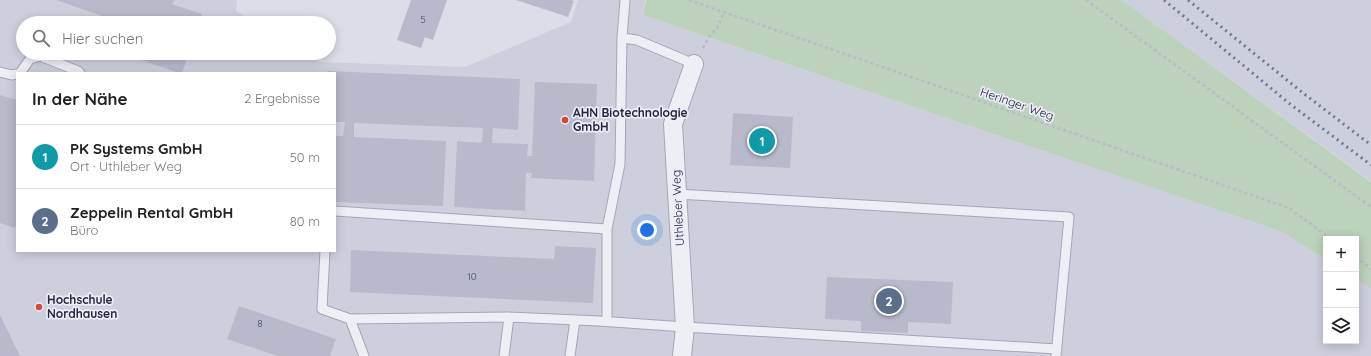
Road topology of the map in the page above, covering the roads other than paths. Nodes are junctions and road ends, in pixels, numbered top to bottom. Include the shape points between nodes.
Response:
1 (625, 0) edge
2 (622, 38) junction
3 (29, 60) edge
4 (50, 60) edge
5 (694, 64) joint
6 (0, 72) edge
7 (19, 72) edge
8 (79, 72) edge
9 (16, 74) edge
10 (677, 194) junction
11 (336, 211) edge
12 (606, 229) junction
13 (325, 252) edge
14 (509, 317) junction
15 (350, 319) junction
16 (575, 320) junction
17 (607, 321) junction
18 (685, 327) junction
19 (1057, 352) edge
20 (364, 356) edge
21 (504, 356) edge
22 (570, 356) edge
23 (682, 356) edge

1 - 2 lane
2 - 5 lane via 637,40
2 - 12 lane via 620,164
3 - 7 lane
4 - 8 lane
5 - 10 street, Uthleber Weg via 673,124
6 - 9 lane
10 - 18 street, Uthleber Weg
10 - 19 lane via 1069,217
11 - 12 lane
12 - 17 lane
13 - 15 lane via 322,309
14 - 15 lane
14 - 16 lane
14 - 21 lane
15 - 20 lane
16 - 17 lane
16 - 22 lane
17 - 18 lane
18 - 19 lane
18 - 23 street, Uthleber Weg

